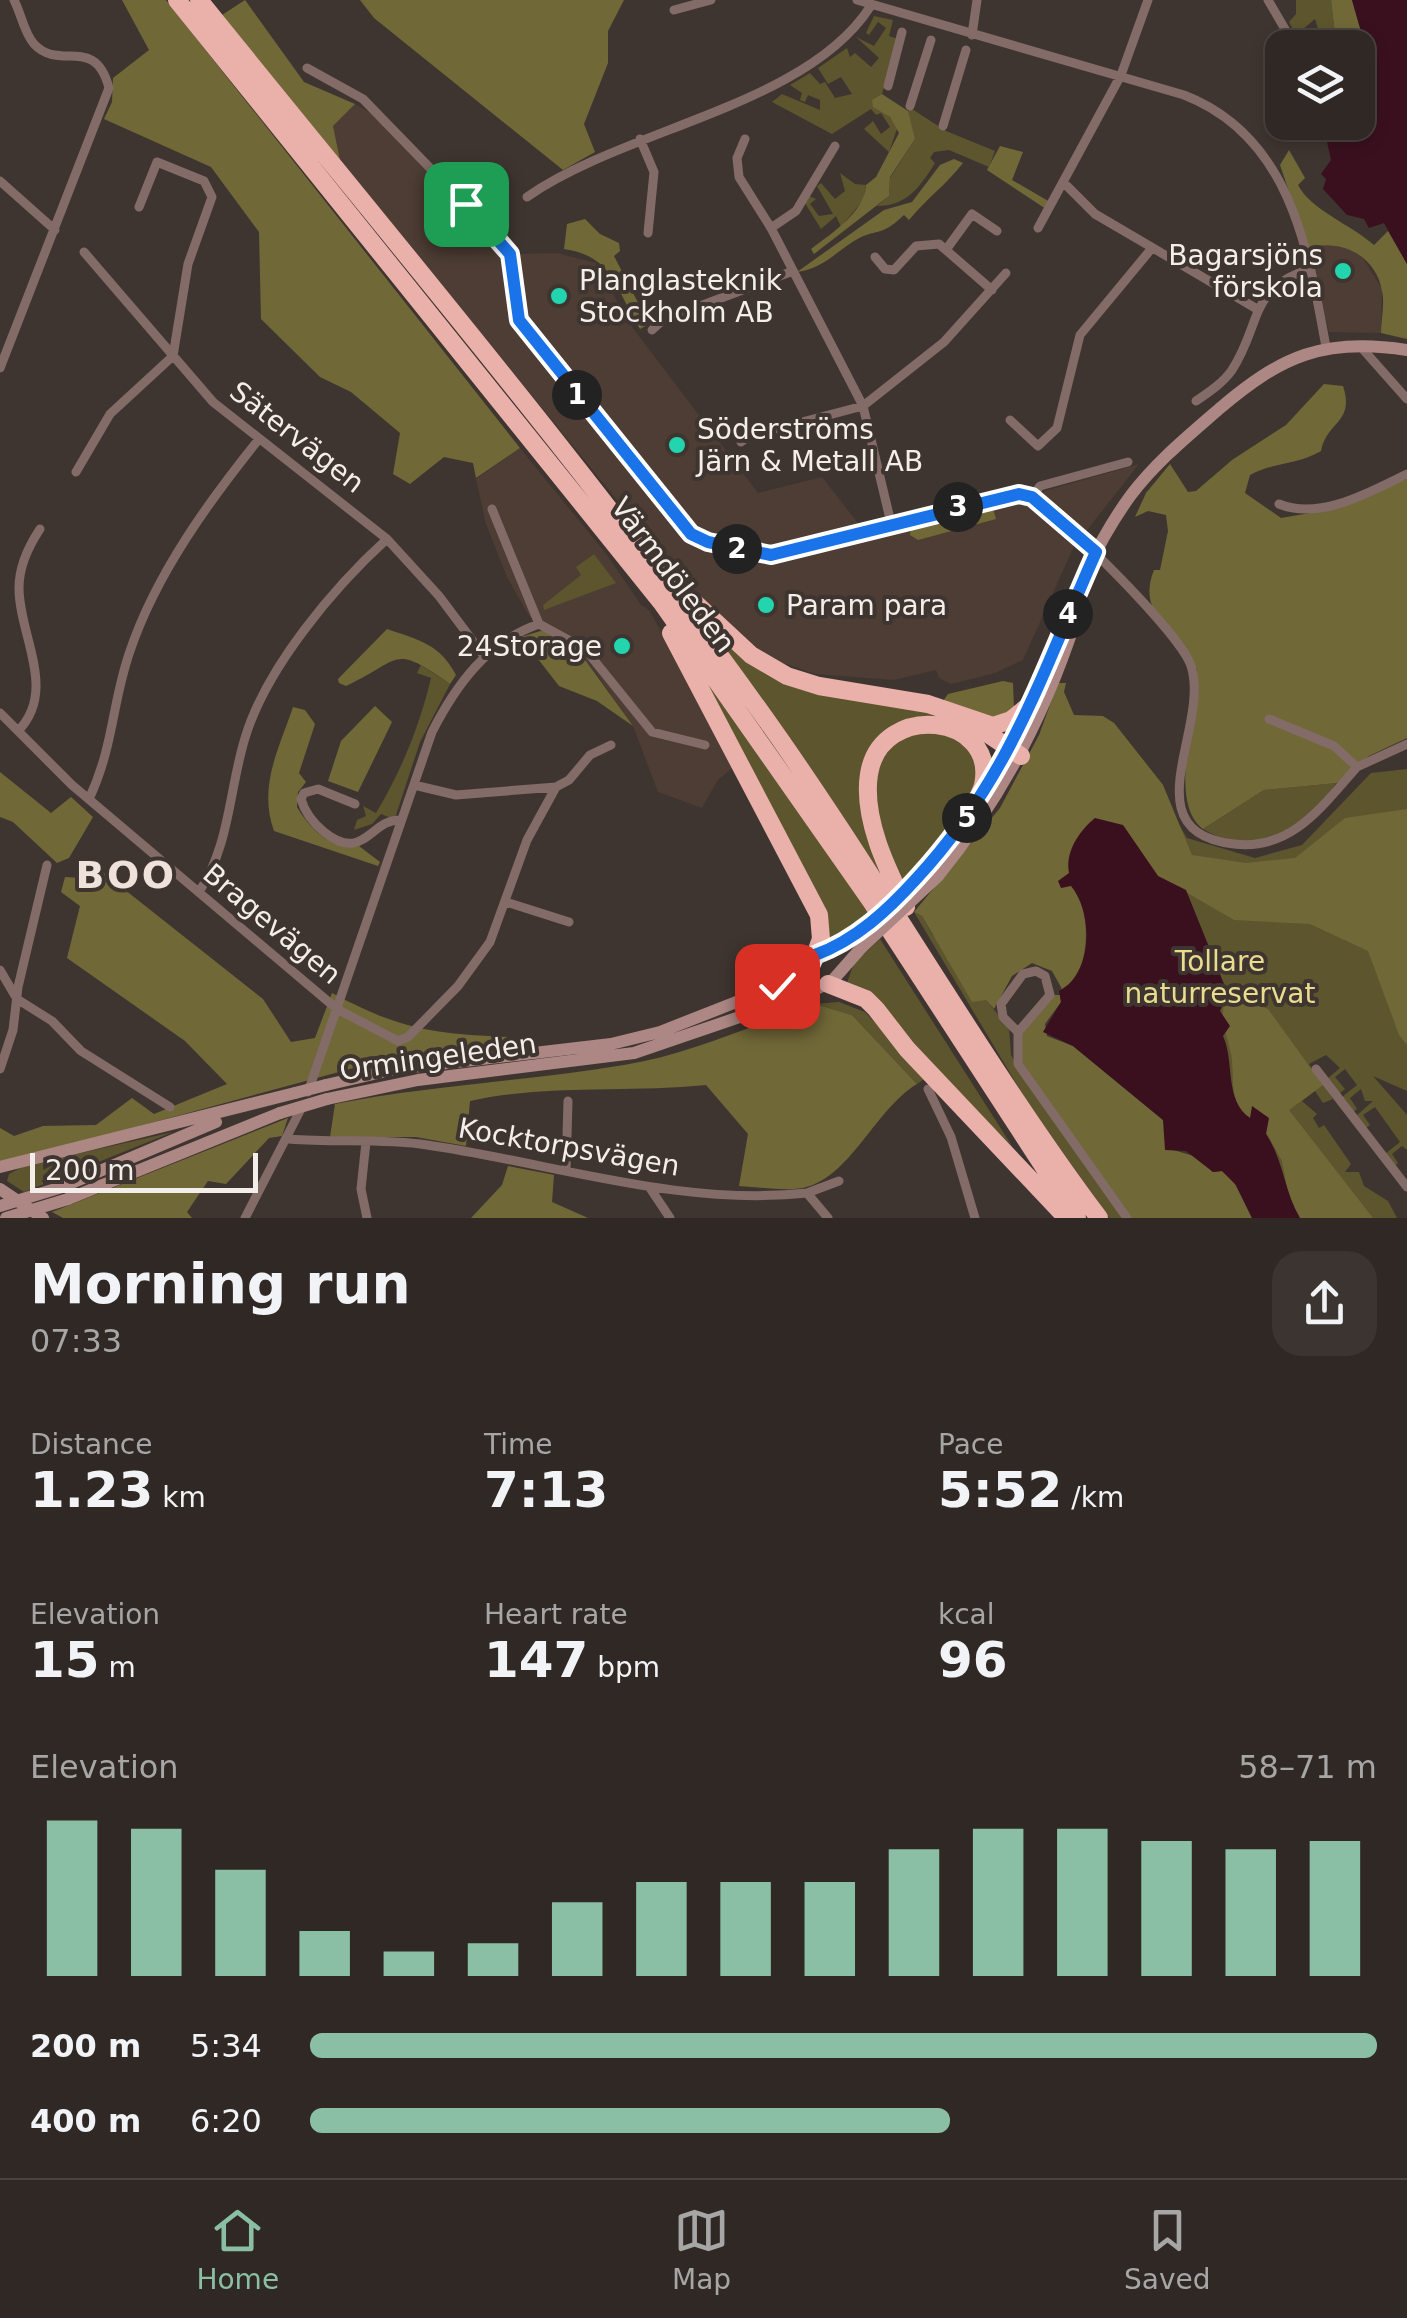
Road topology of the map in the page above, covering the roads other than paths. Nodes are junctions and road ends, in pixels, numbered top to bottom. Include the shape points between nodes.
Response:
1 (14, 0) edge
2 (177, 0) edge
3 (199, 0) edge
4 (711, 0) edge
5 (857, 0) edge
6 (977, 0) edge
7 (1148, 0) edge
8 (1268, 0) edge
9 (870, 6) junction
10 (674, 10) dead end
11 (1286, 30) edge
12 (902, 32) dead end
13 (972, 35) junction
14 (931, 40) dead end
15 (966, 50) dead end
16 (307, 68) dead end
17 (1121, 76) junction
18 (888, 86) dead end
19 (910, 106) dead end
20 (943, 126) dead end
21 (640, 139) junction
22 (745, 139) dead end
23 (835, 146) dead end
24 (0, 182) edge
25 (1064, 184) junction
26 (528, 197) dead end
27 (139, 207) dead end
28 (771, 228) junction
29 (1038, 228) dead end
30 (56, 230) junction
31 (997, 231) dead end
32 (648, 233) dead end
33 (948, 248) junction
34 (1152, 248) junction
35 (84, 252) dead end
36 (875, 257) dead end
37 (1310, 269) junction
38 (793, 271) junction
39 (1006, 273) dead end
40 (992, 290) junction
41 (1257, 309) junction
42 (652, 330) dead end
43 (1360, 346) junction
44 (1326, 348) junction
45 (1407, 350) edge
46 (173, 356) junction
47 (1, 364) edge
48 (1407, 399) edge
49 (1196, 401) dead end
50 (863, 406) junction
51 (1010, 420) dead end
52 (259, 439) junction
53 (741, 442) dead end
54 (1128, 462) dead end
55 (76, 472) dead end
56 (1407, 474) edge
57 (1032, 497) junction
58 (1279, 504) dead end
59 (492, 509) dead end
60 (891, 523) junction
61 (40, 529) dead end
62 (621, 537) junction
63 (387, 539) junction
64 (1096, 552) junction
65 (539, 624) junction
66 (484, 656) junction
67 (1032, 703) junction
68 (0, 713) edge
69 (1269, 718) dead end
70 (955, 721) junction
71 (18, 732) junction
72 (611, 744) dead end
73 (1407, 744) edge
74 (705, 745) dead end
75 (1014, 752) junction
76 (1357, 768) junction
77 (414, 785) junction
78 (556, 787) junction
79 (89, 800) junction
80 (355, 804) dead end
81 (402, 820) junction
82 (966, 820) junction
83 (47, 865) dead end
84 (933, 871) junction
85 (199, 892) junction
86 (506, 902) junction
87 (569, 922) dead end
88 (859, 941) junction
89 (812, 961) junction
90 (0, 970) edge
91 (827, 984) junction
92 (17, 999) junction
93 (954, 1001) junction
94 (337, 1009) junction
95 (1018, 1032) junction
96 (1316, 1069) dead end
97 (0, 1070) edge
98 (928, 1090) dead end
99 (326, 1092) junction
100 (568, 1101) dead end
101 (277, 1103) junction
102 (170, 1106) dead end
103 (289, 1139) junction
104 (366, 1142) junction
105 (1, 1168) edge
106 (566, 1170) junction
107 (840, 1182) dead end
108 (1407, 1187) edge
109 (650, 1188) junction
110 (0, 1189) edge
111 (65, 1193) junction
112 (807, 1193) junction
113 (0, 1206) edge
114 (6, 1218) edge
115 (43, 1218) edge
116 (244, 1218) edge
117 (367, 1218) edge
118 (670, 1218) edge
119 (828, 1218) edge
120 (974, 1218) edge
121 (1067, 1218) edge
122 (1077, 1218) edge
123 (1098, 1218) edge
124 (1127, 1218) edge

1 - 30 street via 36,45 92,59 109,88
2 - 62 highway, Värmdöleden
3 - 62 highway, Värmdöleden
4 - 10 street
5 - 9 street
6 - 13 street
7 - 17 street
8 - 11 street
9 - 13 street
9 - 21 street via 846,39 799,72
12 - 18 street
13 - 17 street
14 - 19 street
15 - 20 street
16 - 60 street via 364,100 498,238 510,254 519,320 691,534 771,555
17 - 25 street
17 - 37 street via 1198,100 1254,140 1285,188
21 - 26 street via 588,159
21 - 32 street via 654,172
22 - 28 street via 739,176
23 - 28 street via 796,211
24 - 30 street
25 - 29 street
25 - 34 street via 1095,214
27 - 46 street via 157,162 204,181 212,197 188,264
28 - 38 street
30 - 47 street
31 - 33 street via 972,214
33 - 36 street via 916,246 894,270
33 - 40 street
34 - 41 street
34 - 51 street via 1080,334 1058,428 1038,446
35 - 46 street, Sätervägen
37 - 41 street via 1278,281
37 - 44 street
38 - 42 street
38 - 50 street
39 - 40 street
40 - 50 street via 944,342
41 - 49 street via 1232,370
43 - 44 main road
43 - 45 main road
43 - 48 street
44 - 64 main road via 1279,363 1180,442 1130,496
46 - 52 street, Sätervägen via 213,402
46 - 55 street via 110,414
50 - 53 street
50 - 60 street
52 - 63 street, Sätervägen
52 - 79 street via 196,526 142,623 128,657 111,746
54 - 57 street via 1040,486
56 - 58 street via 1323,508 1299,511
57 - 60 street via 1006,494
57 - 64 street
59 - 65 street
61 - 71 street via 20,578 35,674 33,711
62 - 70 highway via 771,668 819,686 894,697
62 - 89 highway via 819,915
62 - 93 highway, Värmdöleden via 853,844
62 - 122 highway, Värmdöleden
63 - 66 street, Sätervägen
63 - 85 street via 334,592 257,706 225,834
64 - 67 main road
64 - 75 main road via 1049,692
64 - 76 street via 1190,663 1192,710 1178,795 1184,818 1198,834 1238,845 1278,838 1311,819
65 - 66 street
65 - 74 street via 585,649 652,732
66 - 77 street via 441,714
67 - 70 highway via 1002,725
67 - 75 main road
68 - 71 street, Bragevägen
69 - 76 street via 1334,746
70 - 75 highway
70 - 82 highway via 983,773
70 - 93 highway via 904,729 877,752 868,784 872,819 896,888
71 - 79 street, Bragevägen
72 - 78 street
73 - 76 street
75 - 82 main road, Ormingeleden
75 - 84 main road, Ormingeleden via 967,840
77 - 78 street via 456,795
77 - 81 street
78 - 86 street via 527,840
79 - 85 street, Bragevägen
80 - 81 street via 316,789 301,800 318,826 344,842 361,842 390,820
81 - 94 street
82 - 84 main road, Ormingeleden
83 - 92 street
84 - 88 main road, Ormingeleden, bridge
85 - 94 street, Bragevägen
86 - 87 street
86 - 94 street, Bragevägen via 474,966 405,1040
88 - 89 main road, Ormingeleden
88 - 91 main road, Ormingeleden
89 - 91 main road via 815,980
89 - 99 main road, Ormingeleden via 711,1016 636,1039 395,1069
90 - 92 street
91 - 99 main road, Ormingeleden via 634,1053
91 - 121 highway via 866,999
92 - 97 street
92 - 102 street via 52,1020 94,1062
93 - 123 highway, Värmdöleden
94 - 103 street
95 - 95 street via 1050,995 1046,976 1036,971 1023,974 1001,1004
95 - 124 street via 1018,1064
96 - 108 street
98 - 120 street via 951,1137
99 - 101 main road, Ormingeleden, bridge
99 - 101 main road, Ormingeleden, bridge via 295,1093
100 - 106 street
101 - 105 main road
101 - 111 main road, Ormingeleden
103 - 104 street, Kocktorpsvägen
103 - 116 street
104 - 106 street, Kocktorpsvägen via 422,1144
104 - 117 street via 361,1189
106 - 109 street, Kocktorpsvägen
107 - 112 street
109 - 112 street, Kocktorpsvägen
109 - 118 street
110 - 115 main road
111 - 113 main road, Ormingeleden, bridge
111 - 114 main road, Ormingeleden, bridge
112 - 119 street

